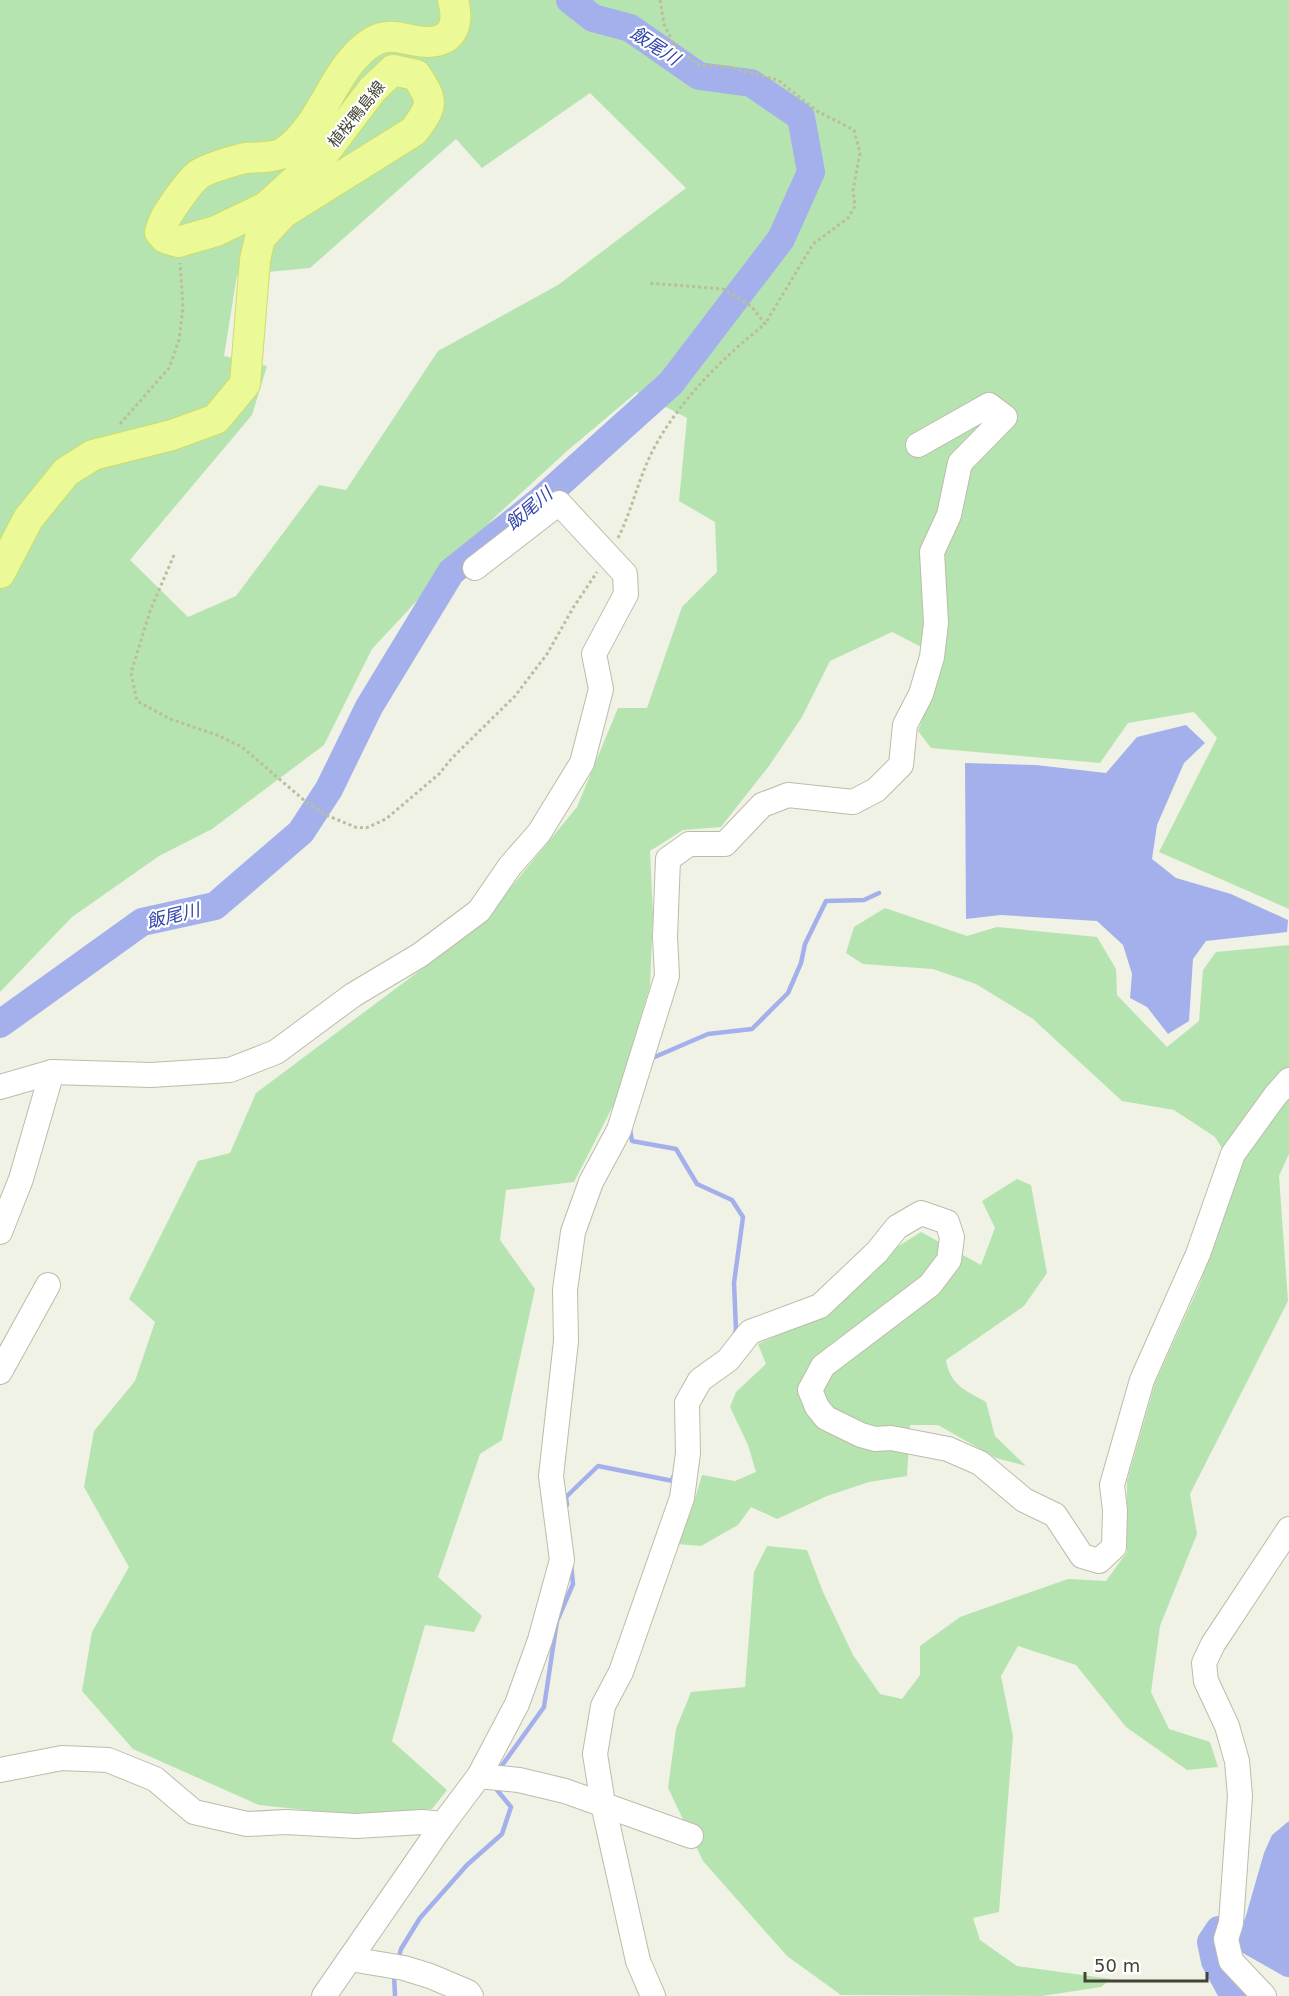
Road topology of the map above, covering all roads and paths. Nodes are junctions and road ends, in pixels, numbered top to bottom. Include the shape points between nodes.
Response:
1 (453, 0) edge
2 (660, 0) edge
3 (178, 242) junction
4 (648, 283) dead end
5 (765, 324) junction
6 (116, 429) dead end
7 (918, 445) dead end
8 (174, 555) dead end
9 (608, 556) junction
10 (475, 568) dead end
11 (0, 573) edge
12 (52, 1072) junction
13 (1289, 1080) edge
14 (0, 1087) edge
15 (0, 1232) edge
16 (48, 1286) dead end
17 (0, 1372) edge
18 (1289, 1529) edge
19 (0, 1770) edge
20 (479, 1776) junction
21 (603, 1804) junction
22 (443, 1824) junction
23 (691, 1836) dead end
24 (350, 1959) junction
25 (324, 1996) edge
26 (471, 1996) edge
27 (653, 1996) edge
28 (1264, 1996) edge

1 - 3 main road, 植桜鴨島線 via 455,28 445,37 428,42 398,36 364,47 345,69 311,128 284,153 240,159 199,174 162,225 160,232 165,238
2 - 5 path via 664,24 676,49 699,65 729,67 778,80 817,111 854,130 860,153 853,190 855,206 848,219 813,244
3 - 6 path via 183,307 179,340 169,368
3 - 11 main road, 植桜鴨島線 via 216,231 266,207 322,156 372,90 393,70 416,75 428,93 429,111 414,131 283,213 260,238 245,384 216,419 93,455 66,472 28,519
4 - 5 path via 723,290 752,307
5 - 9 path via 683,402 653,451 628,518
7 - 20 street via 989,405 1005,417 960,463 949,515 932,552 936,623 932,657 921,694 905,725 901,765 876,790 853,802 788,795 762,805 725,844 689,844 668,859 667,976 619,1130 591,1182 573,1232 551,1476 562,1560 517,1704
8 - 9 path via 150,611 131,673 136,700 170,719 242,747 326,815 366,828 386,819 440,774 515,696 547,654
9 - 10 street via 560,504
9 - 12 street via 625,574 626,594 594,654 601,689 582,763 539,833 479,911 276,1052 230,1070 151,1075
12 - 14 street
12 - 15 street via 21,1179
13 - 21 street via 1233,1154 1198,1254 1142,1380 1112,1485 1114,1547 1099,1561 1082,1556 1055,1515 1024,1500 980,1463 948,1449 861,1435 826,1418 817,1407 810,1390 823,1366 930,1285 949,1260 952,1237 947,1222 921,1213 897,1227 877,1252 820,1306 750,1332 728,1360 700,1380 687,1403 688,1453 682,1497 621,1672 603,1706 595,1754
16 - 17 street
18 - 28 street via 1204,1663 1206,1681 1227,1726 1238,1772 1240,1796 1228,1931 1231,1961
19 - 22 street via 62,1758 108,1760 155,1779 194,1812 248,1824
20 - 21 street via 519,1780
20 - 22 street
21 - 23 street
21 - 27 street via 638,1961
22 - 24 street
24 - 25 street
24 - 26 street via 430,1976

